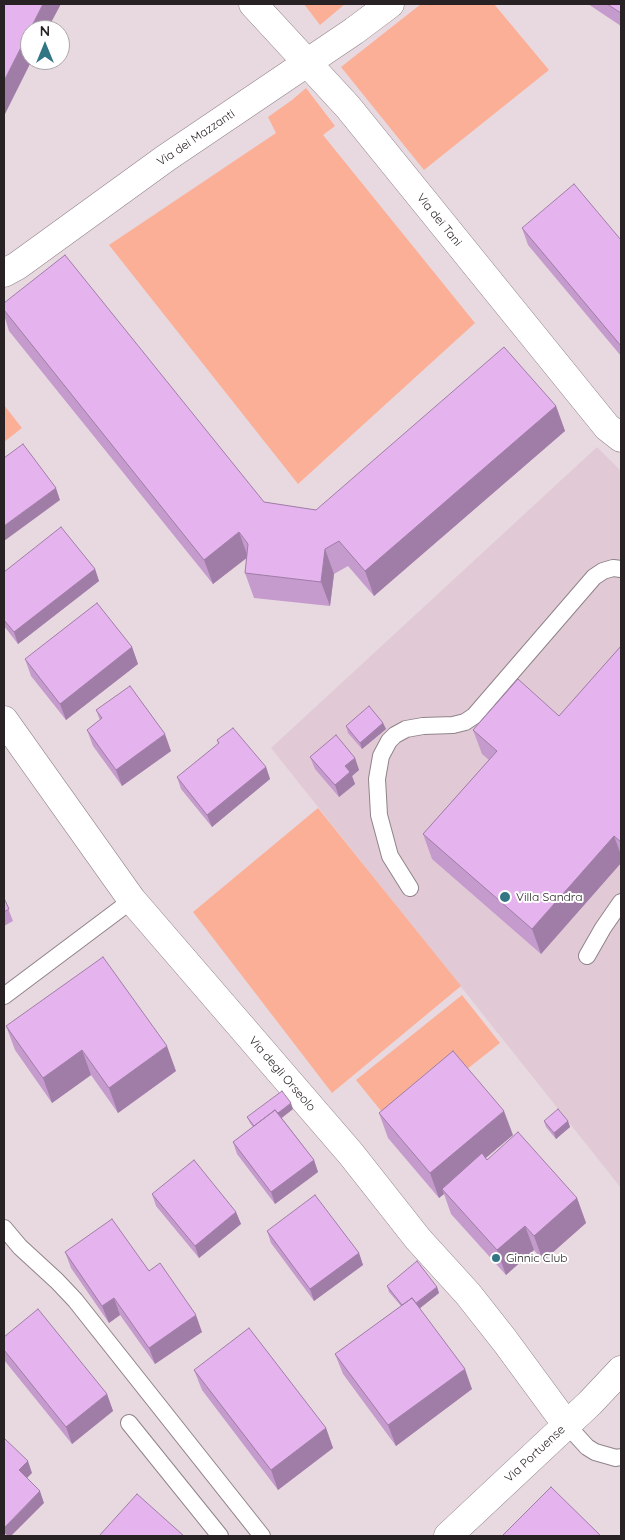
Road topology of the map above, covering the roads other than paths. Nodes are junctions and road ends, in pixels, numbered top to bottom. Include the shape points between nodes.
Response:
1 (253, 4) edge
2 (390, 4) edge
3 (308, 62) junction
4 (4, 273) edge
5 (621, 438) edge
6 (621, 569) edge
7 (4, 720) edge
8 (410, 888) dead end
9 (132, 900) junction
10 (621, 902) edge
11 (587, 956) dead end
12 (4, 996) edge
13 (4, 1228) edge
14 (621, 1370) edge
15 (129, 1424) dead end
16 (566, 1424) junction
17 (621, 1457) edge
18 (220, 1536) edge
19 (262, 1536) edge
20 (448, 1536) edge

1 - 3 street, Via dei Tani
2 - 3 street, Via dei Mazzanti
3 - 4 street, Via dei Mazzanti
3 - 5 street, Via dei Tani via 607,427
6 - 8 lane via 602,571 594,577 474,716 453,725 406,729 388,741 381,756 377,779 379,815 390,856
7 - 9 street, Via degli Orseolo
9 - 12 lane
9 - 16 street, Via degli Orseolo via 468,1294
10 - 11 lane
13 - 19 lane via 75,1300
14 - 16 street, Via Portuense
15 - 18 lane
16 - 17 lane via 595,1452
16 - 20 street, Via Portuense

